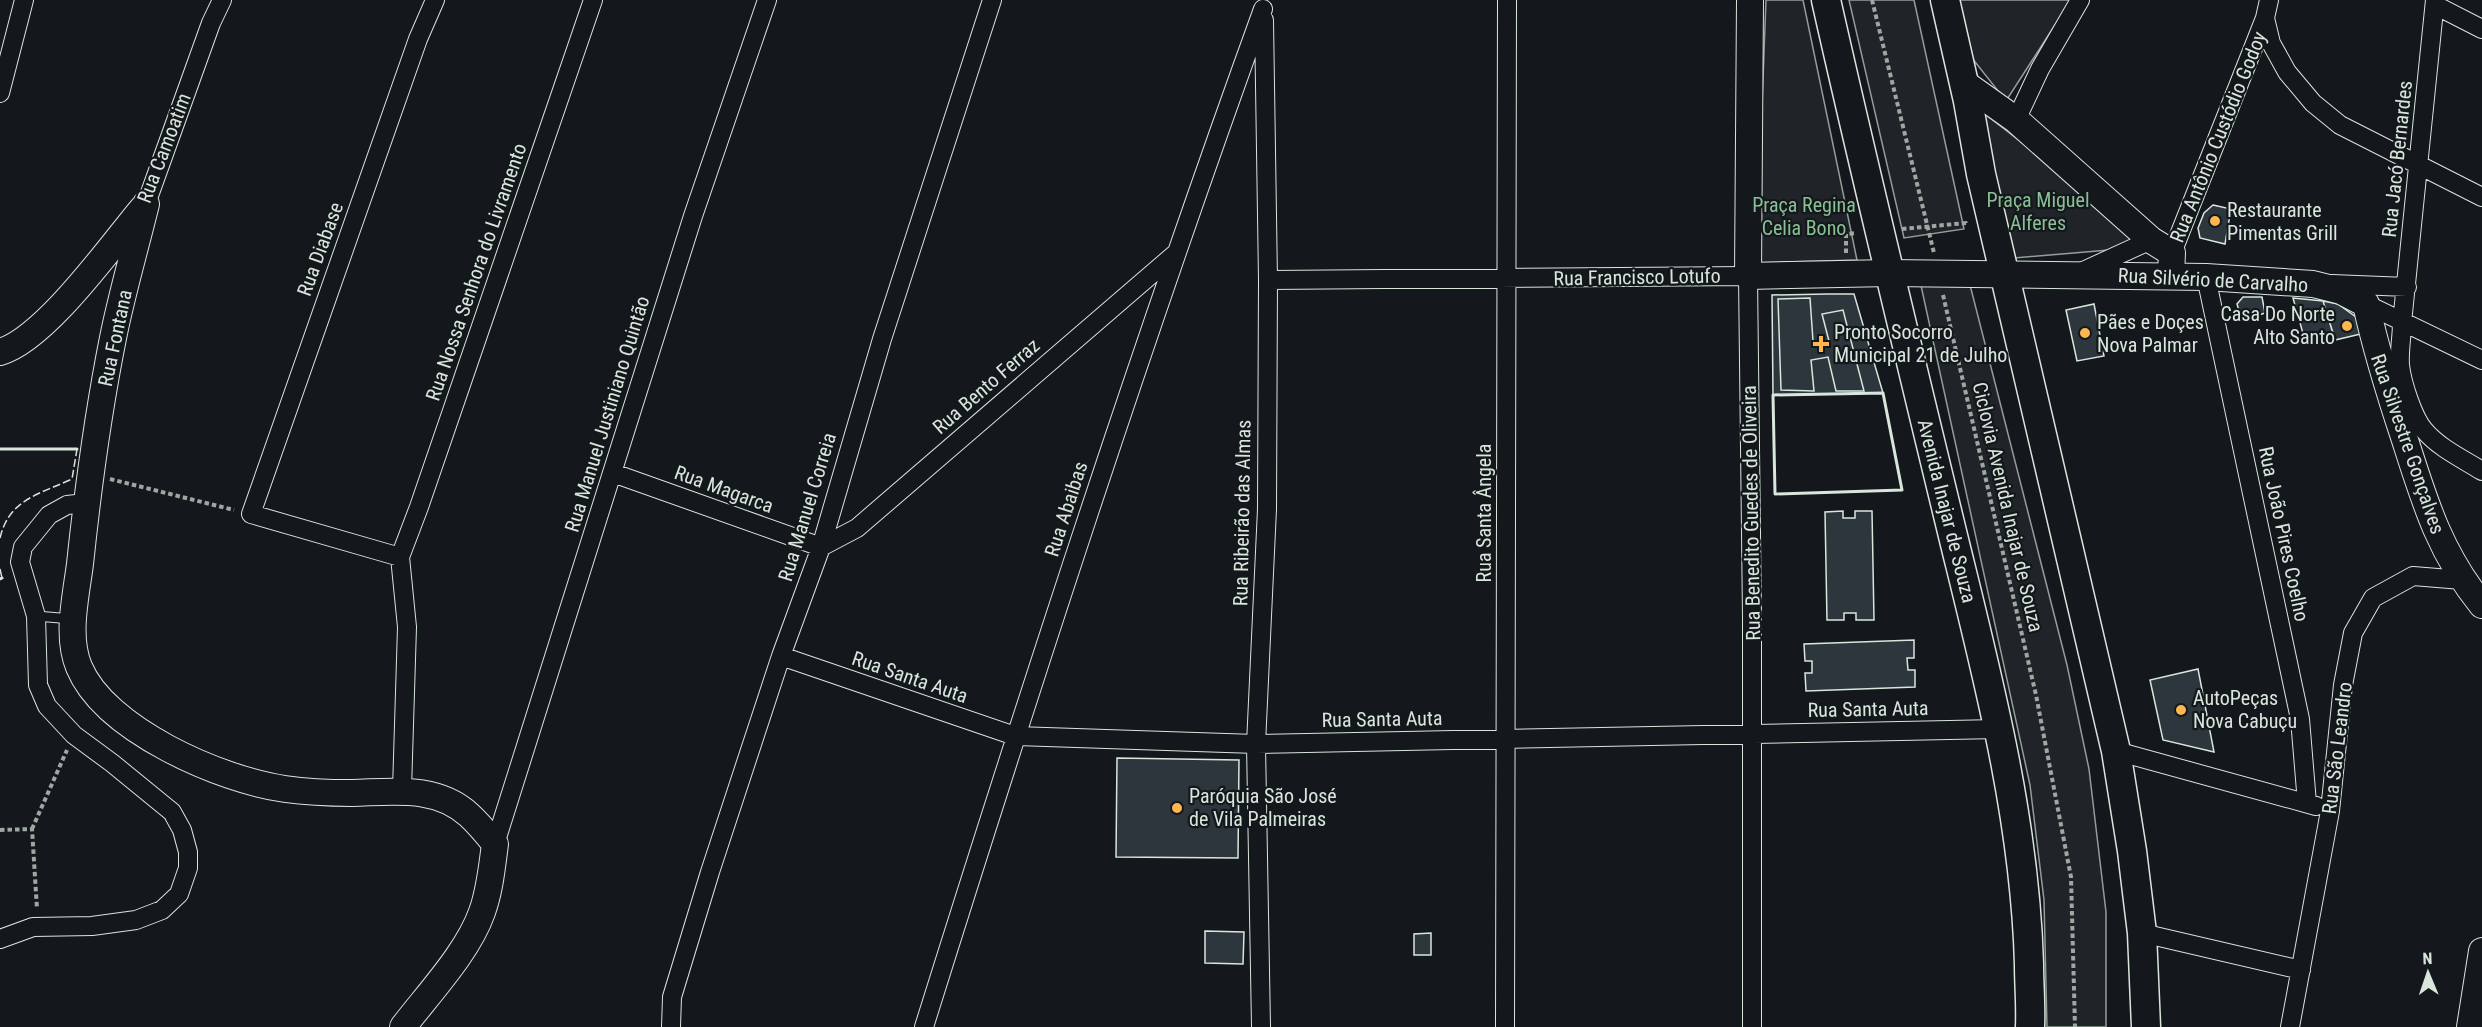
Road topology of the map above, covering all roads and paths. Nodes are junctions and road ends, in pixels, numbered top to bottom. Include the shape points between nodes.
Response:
1 (24, 0) edge
2 (222, 0) edge
3 (435, 0) edge
4 (593, 0) edge
5 (767, 0) edge
6 (992, 0) edge
7 (1507, 0) edge
8 (1750, 0) edge
9 (1826, 0) edge
10 (1872, 0) edge
11 (1945, 0) edge
12 (2080, 0) edge
13 (2435, 3) edge
14 (1263, 5) edge
15 (2267, 9) edge
16 (2482, 29) edge
17 (1964, 83) junction
18 (0, 93) edge
19 (2016, 120) junction
20 (2419, 166) junction
21 (2482, 197) edge
22 (146, 204) junction
23 (1176, 253) junction
24 (2165, 256) junction
25 (1890, 273) junction
26 (1938, 274) junction
27 (2005, 274) junction
28 (1748, 276) junction
29 (2071, 276) junction
30 (2206, 276) junction
31 (1507, 278) junction
32 (1268, 280) junction
33 (2313, 284) junction
34 (2407, 287) junction
35 (2366, 304) junction
36 (2402, 323) junction
37 (0, 352) edge
38 (2482, 360) edge
39 (2482, 471) edge
40 (613, 473) junction
41 (89, 474) junction
42 (86, 503) junction
43 (251, 514) junction
44 (821, 547) junction
45 (400, 557) junction
46 (2462, 580) junction
47 (2482, 605) edge
48 (36, 616) junction
49 (74, 619) junction
50 (781, 656) junction
51 (1998, 729) junction
52 (1752, 734) junction
53 (74, 735) junction
54 (1015, 736) junction
55 (1506, 739) junction
56 (1256, 744) junction
57 (2116, 751) junction
58 (402, 790) junction
59 (2307, 803) junction
60 (2330, 810) junction
61 (32, 829) junction
62 (0, 830) edge
63 (495, 844) junction
64 (33, 927) junction
65 (2142, 933) junction
66 (0, 939) edge
67 (2482, 951) edge
68 (2301, 970) junction
69 (403, 1027) edge
70 (671, 1027) edge
71 (924, 1027) edge
72 (1261, 1027) edge
73 (1505, 1027) edge
74 (1752, 1027) edge
75 (2030, 1027) edge
76 (2075, 1027) edge
77 (2146, 1027) edge
78 (2290, 1027) edge
79 (2470, 1027) edge

1 - 18 street
2 - 22 street, Rua Camoatim
3 - 43 street, Rua Diabase
4 - 45 street, Rua Nossa Senhora do Livramento
5 - 40 street, Rua Manuel Justiniano Quintão via 693,216
6 - 44 street, Rua Manuel Correia via 882,339
7 - 31 street, Rua Santa Ângela
8 - 28 street, Rua Benedito Guedes de Oliveira
9 - 25 main road, Avenida Inajar de Souza
10 - 26 path, Ciclovia Avenida Inajar de Souza
11 - 17 main road
12 - 19 street
13 - 16 street
13 - 20 street, Rua Jacó Bernardes
14 - 23 street, Rua Abaibas
14 - 32 street, Rua Ribeirão das Almas
15 - 20 street via 2271,43 2287,72 2313,104 2340,125
15 - 24 street, Rua Antônio Custódio Godoy
17 - 19 street, Rua Silvério de Carvalho
17 - 27 main road
19 - 24 street, Rua Silvério de Carvalho
20 - 21 street
20 - 34 street, Rua Jacó Bernardes
22 - 37 street, Rua Camoatim via 52,314 22,340
22 - 41 street, Rua Fontana via 113,338
23 - 44 street, Rua Bento Ferraz via 856,528
23 - 54 street, Rua Abaibas
24 - 29 street, Rua Silvério de Carvalho
24 - 29 street, Rua Silvério de Carvalho via 2101,265
24 - 30 street, Rua Silvério de Carvalho
25 - 26 street, Rua Francisco Lotufo
25 - 28 street, Rua Francisco Lotufo
25 - 51 main road, Avenida Inajar de Souza
26 - 27 street, Rua Francisco Lotufo
26 - 76 path, Ciclovia Avenida Inajar de Souza via 2037,695 2071,877
27 - 29 street, Rua Silvério de Carvalho
27 - 57 main road
28 - 31 street, Rua Francisco Lotufo
28 - 52 street, Rua Benedito Guedes de Oliveira
30 - 33 street, Rua Silvério de Carvalho
30 - 59 street, Rua João Pires Coelho via 2300,720
31 - 32 street, Rua Francisco Lotufo
31 - 55 street, Rua Santa Ângela
32 - 56 street, Rua Ribeirão das Almas via 1267,509
33 - 34 street
33 - 35 street, Rua Silvério de Carvalho via 2341,291
34 - 36 street, Rua Jacó Bernardes
35 - 36 street, Rua Silvério de Carvalho
35 - 46 street, Rua Silvestre Gonçalves via 2379,360 2423,497 2445,551
36 - 38 street, Rua Silvério de Carvalho
36 - 39 street, Rua Jacó Bernardes via 2400,365 2418,421 2448,450
40 - 44 street, Rua Magarca
40 - 63 street, Rua Manuel Justiniano Quintão
41 - 42 street, Rua Fontana
41 - 43 path
42 - 48 street via 66,505 49,515 23,547 20,562
42 - 49 street, Rua Fontana
43 - 45 street
44 - 50 street, Rua Manuel Correia
45 - 58 street via 407,627
46 - 47 street
46 - 60 street, Rua São Leandro via 2414,576 2373,598 2363,615 2353,633 2343,685
48 - 49 lane
48 - 53 street via 38,685 47,706
49 - 58 street, Rua Fontana via 72,635 78,666 91,690 125,720 172,752 232,777 285,789 350,793
50 - 54 street, Rua Santa Auta
50 - 70 street, Rua Manuel Correia via 672,997
51 - 52 street, Rua Santa Auta
51 - 75 main road, Avenida Inajar de Souza via 2018,833 2028,932
52 - 55 street, Rua Santa Auta
52 - 74 street, Rua Benedito Guedes de Oliveira
53 - 61 path
53 - 64 street via 172,812 182,830 188,868 179,894 162,910 136,920 92,926
54 - 56 street, Rua Santa Auta
54 - 71 street, Rua Abaibas
55 - 56 street, Rua Santa Auta
55 - 73 street, Rua Santa Ângela
56 - 72 street, Rua Ribeirão das Almas
57 - 59 street
57 - 65 main road
58 - 63 street, Rua Fontana via 447,800 469,815
59 - 60 street
60 - 68 street, Rua São Leandro
61 - 62 path
61 - 64 path via 37,914
63 - 69 street via 482,914 471,935
64 - 66 street
65 - 68 street
65 - 77 main road
67 - 79 street
68 - 78 street, Rua São Leandro

